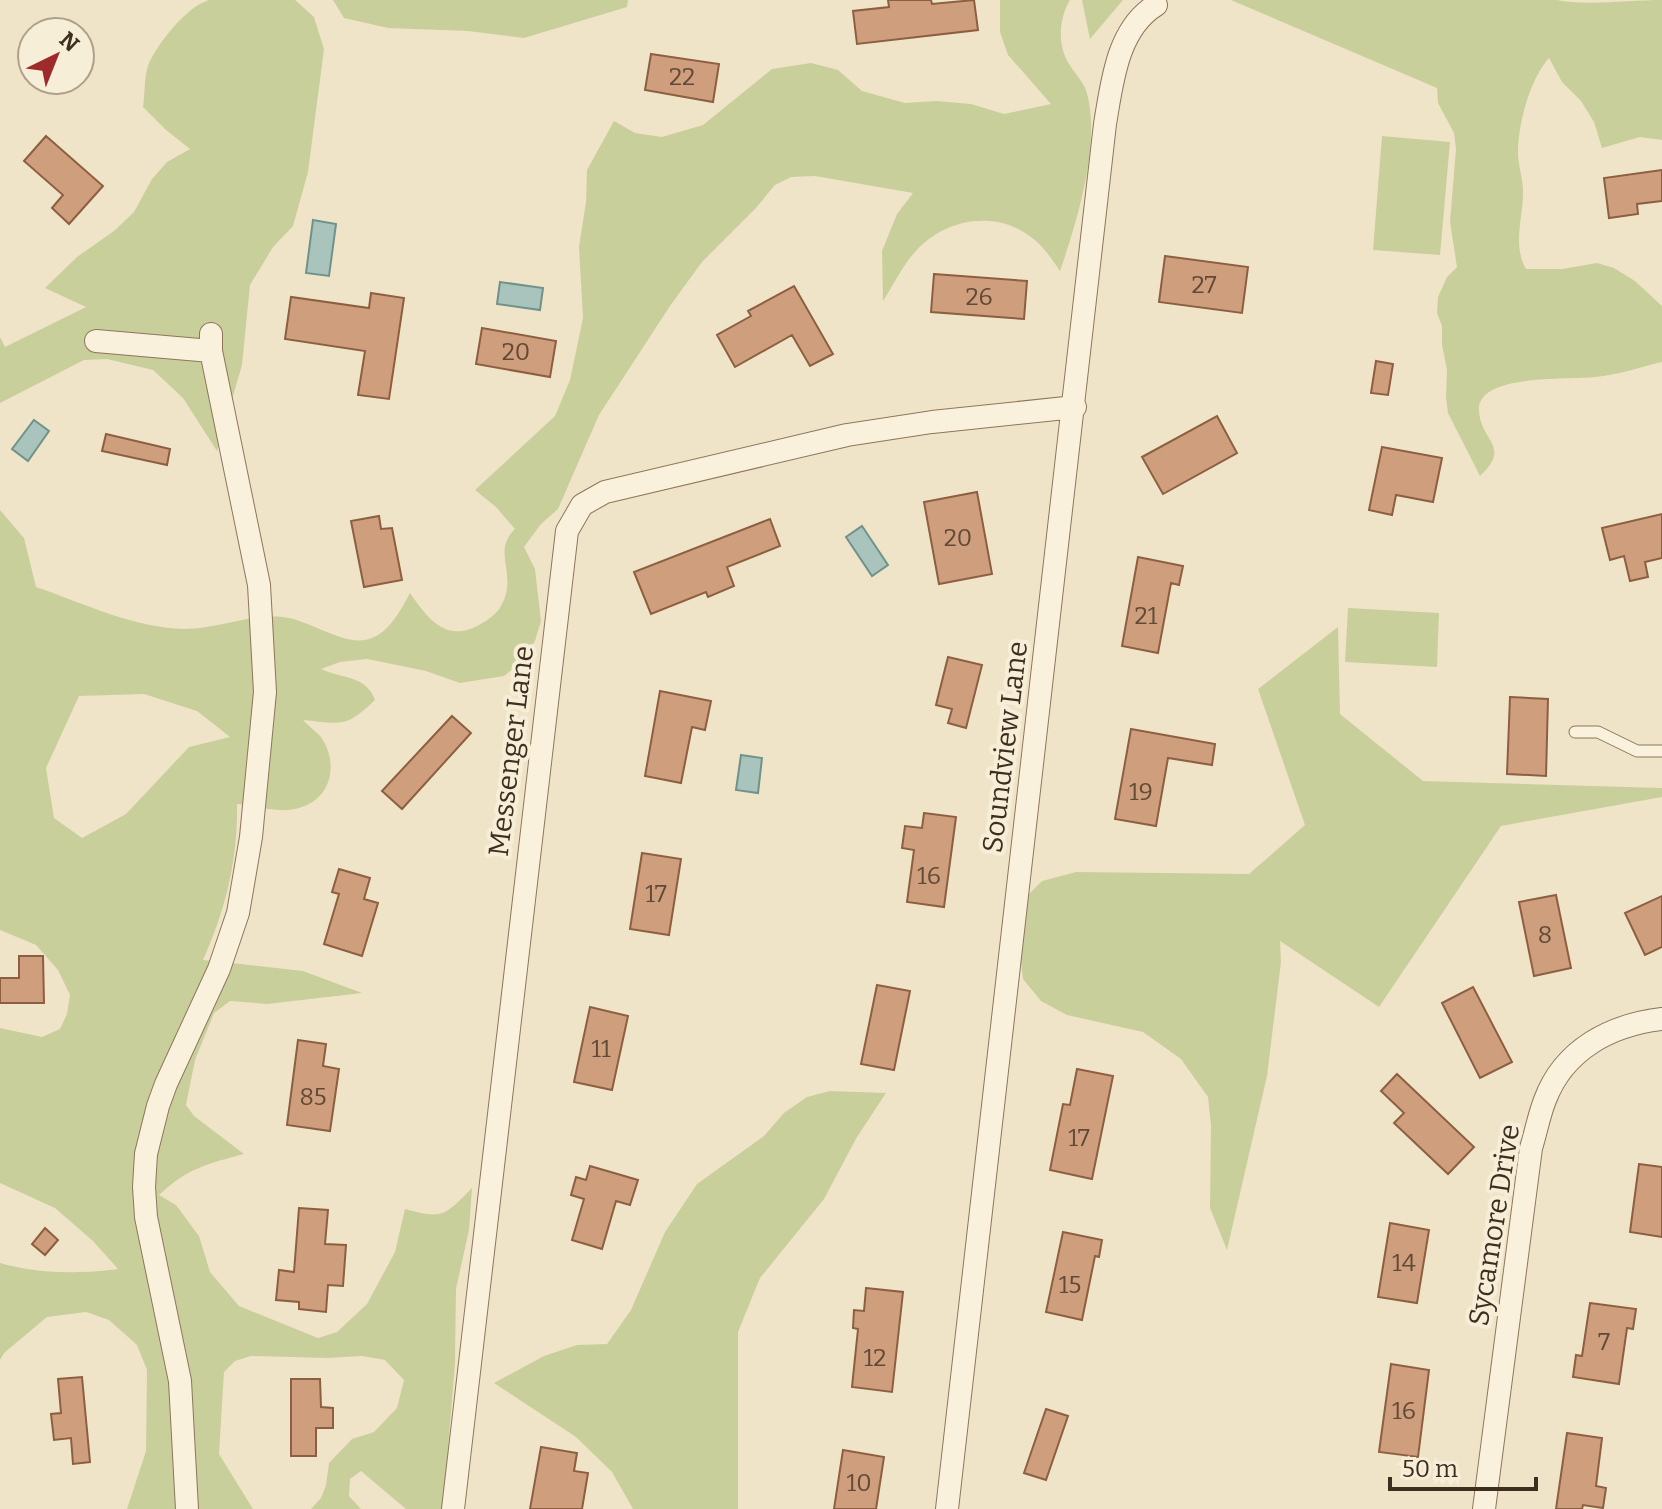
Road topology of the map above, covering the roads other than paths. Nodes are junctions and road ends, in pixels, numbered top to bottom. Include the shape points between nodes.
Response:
1 (1156, 5) dead end
2 (96, 341) dead end
3 (1075, 407) junction
4 (1575, 732) dead end
5 (1662, 751) edge
6 (1662, 1019) edge
7 (187, 1509) edge
8 (453, 1509) edge
9 (947, 1509) edge
10 (1484, 1509) edge

1 - 3 street, Soundview Lane via 1131,30 1113,72
2 - 7 street via 211,342 259,585 265,692 238,913 219,969 166,1084 146,1154 146,1217 180,1381
3 - 8 street, Messenger Lane via 847,435 605,492 582,505 567,531
3 - 9 street, Soundview Lane
4 - 5 lane via 1598,732 1637,751
6 - 10 street, Sycamore Drive via 1608,1032 1582,1048 1545,1098 1531,1148

